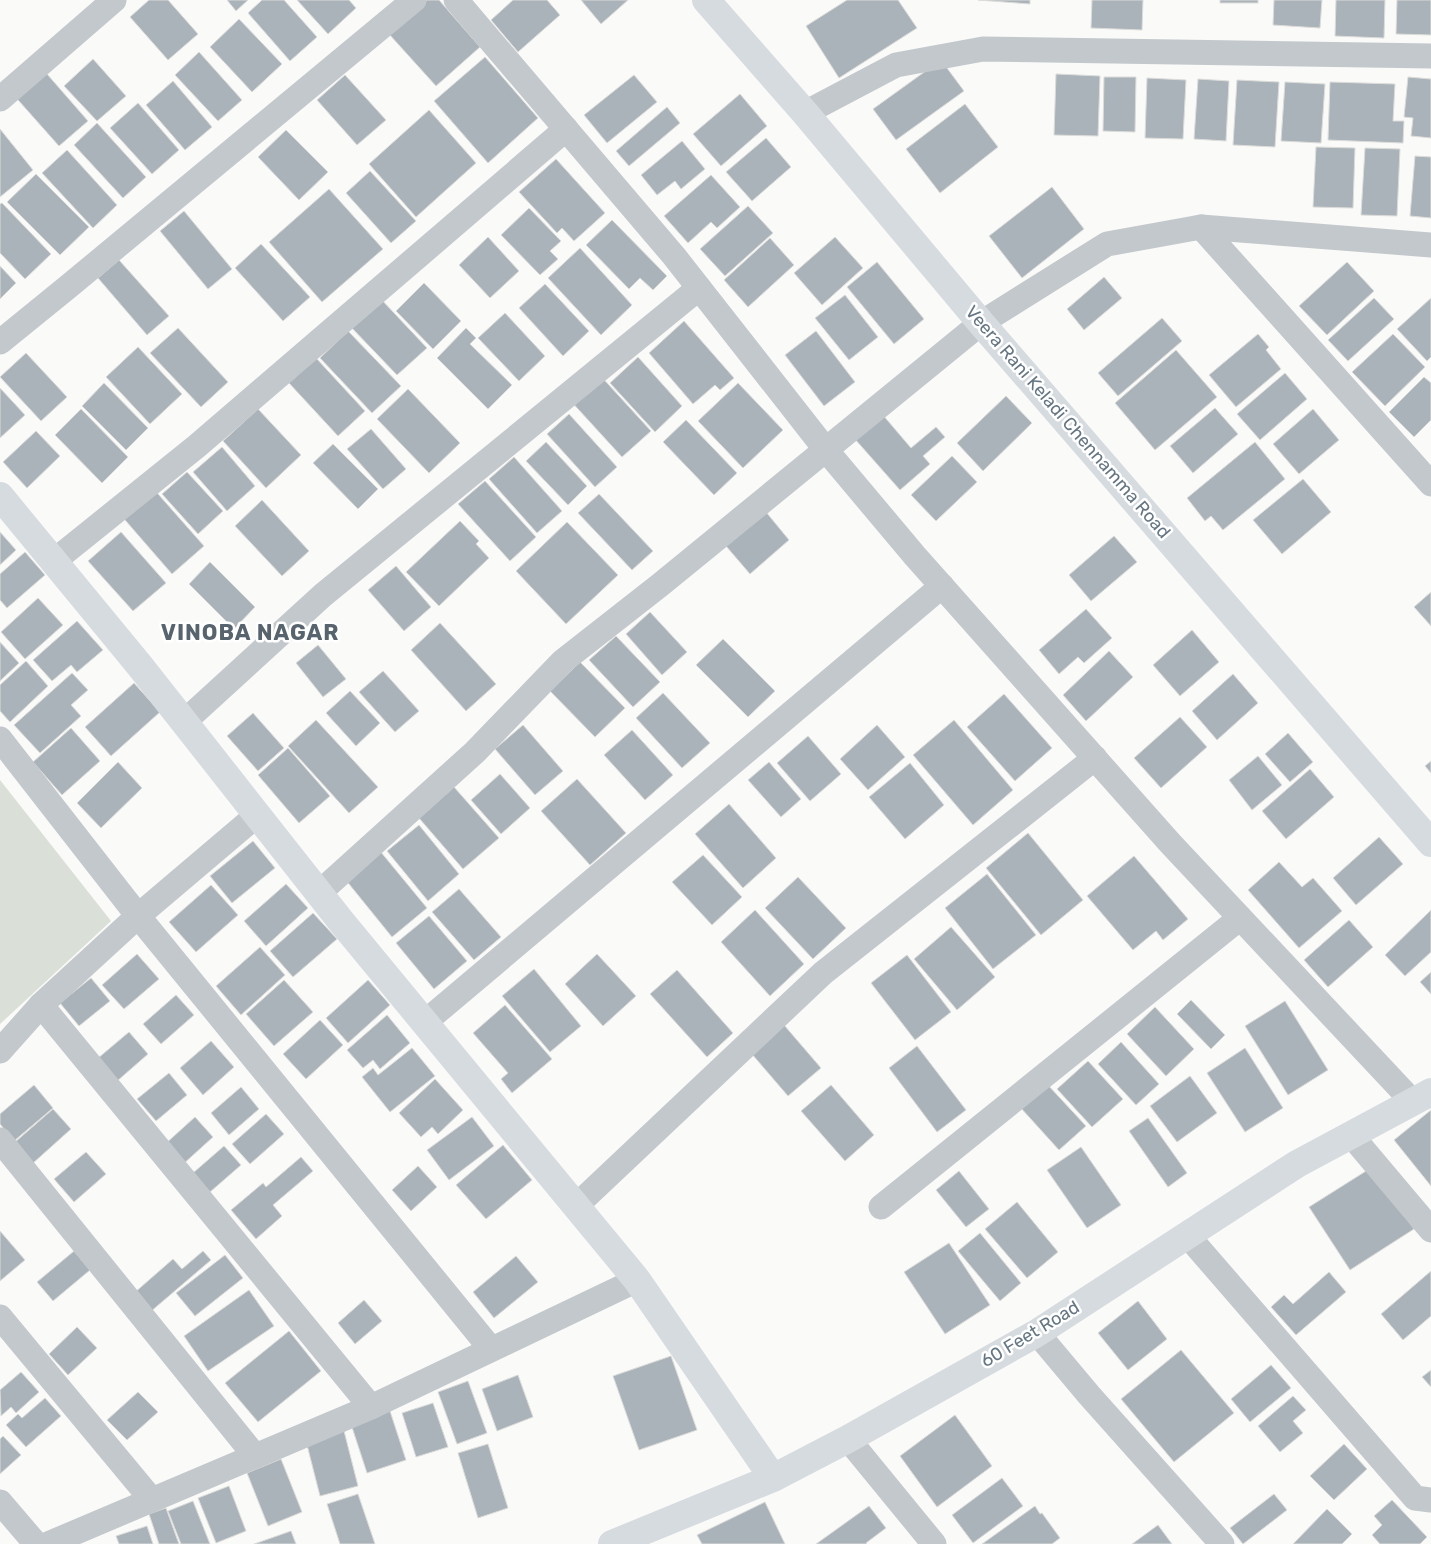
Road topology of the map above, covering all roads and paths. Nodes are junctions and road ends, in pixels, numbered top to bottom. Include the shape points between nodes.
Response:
1 (114, 0) edge
2 (414, 0) edge
3 (456, 0) edge
4 (706, 0) edge
5 (1431, 56) edge
6 (0, 98) edge
7 (805, 113) junction
8 (566, 129) junction
9 (1201, 227) junction
10 (1431, 245) edge
11 (699, 288) junction
12 (981, 323) junction
13 (0, 342) edge
14 (826, 450) junction
15 (1431, 484) edge
16 (0, 496) edge
17 (54, 561) junction
18 (942, 586) junction
19 (184, 722) junction
20 (0, 738) edge
21 (1095, 758) junction
22 (258, 814) junction
23 (1431, 843) edge
24 (319, 893) junction
25 (138, 916) junction
26 (1240, 918) junction
27 (41, 1005) junction
28 (425, 1022) junction
29 (0, 1051) edge
30 (1422, 1097) edge
31 (1351, 1135) junction
32 (0, 1140) edge
33 (576, 1206) junction
34 (881, 1207) dead end
35 (1431, 1230) edge
36 (1187, 1235) junction
37 (638, 1280) junction
38 (0, 1317) edge
39 (1037, 1333) junction
40 (491, 1350) junction
41 (371, 1407) junction
42 (848, 1439) junction
43 (254, 1456) junction
44 (773, 1478) junction
45 (152, 1500) junction
46 (1431, 1500) edge
47 (0, 1502) edge
48 (644, 1539) edge
49 (36, 1544) edge
50 (48, 1544) edge
51 (612, 1544) edge
52 (934, 1544) edge
53 (1222, 1544) edge

1 - 6 street
2 - 13 street
3 - 8 street
4 - 7 street, Veera Rani Keladi Chennamma Road
5 - 7 street via 983,49 896,65
7 - 12 street, Veera Rani Keladi Chennamma Road
8 - 11 street
8 - 17 street via 197,446
9 - 10 street
9 - 12 street via 1107,244
9 - 15 street
11 - 14 street
11 - 19 street via 323,595
12 - 14 street
12 - 23 street, Veera Rani Keladi Chennamma Road
14 - 18 street
14 - 24 street via 563,661 475,752
16 - 17 street
17 - 19 street
18 - 21 street
18 - 28 street
19 - 22 street
20 - 25 street
21 - 26 street
21 - 33 street via 823,973
22 - 24 street
22 - 25 street
24 - 28 street
25 - 27 street
25 - 40 street
26 - 30 street
26 - 34 street
27 - 29 street
27 - 41 street
28 - 33 street
30 - 31 street, 60 Feet Road
31 - 35 street
31 - 36 street, 60 Feet Road via 1297,1164
32 - 43 street
33 - 37 street
36 - 39 street, 60 Feet Road
36 - 46 street via 1415,1498
37 - 40 street
37 - 44 street
38 - 45 street
39 - 42 street, 60 Feet Road
39 - 53 street
40 - 41 street
41 - 43 street
42 - 44 street, 60 Feet Road
42 - 52 street
43 - 45 street
44 - 48 street, 60 Feet Road
45 - 50 street
47 - 49 street
48 - 51 street, 60 Feet Road

